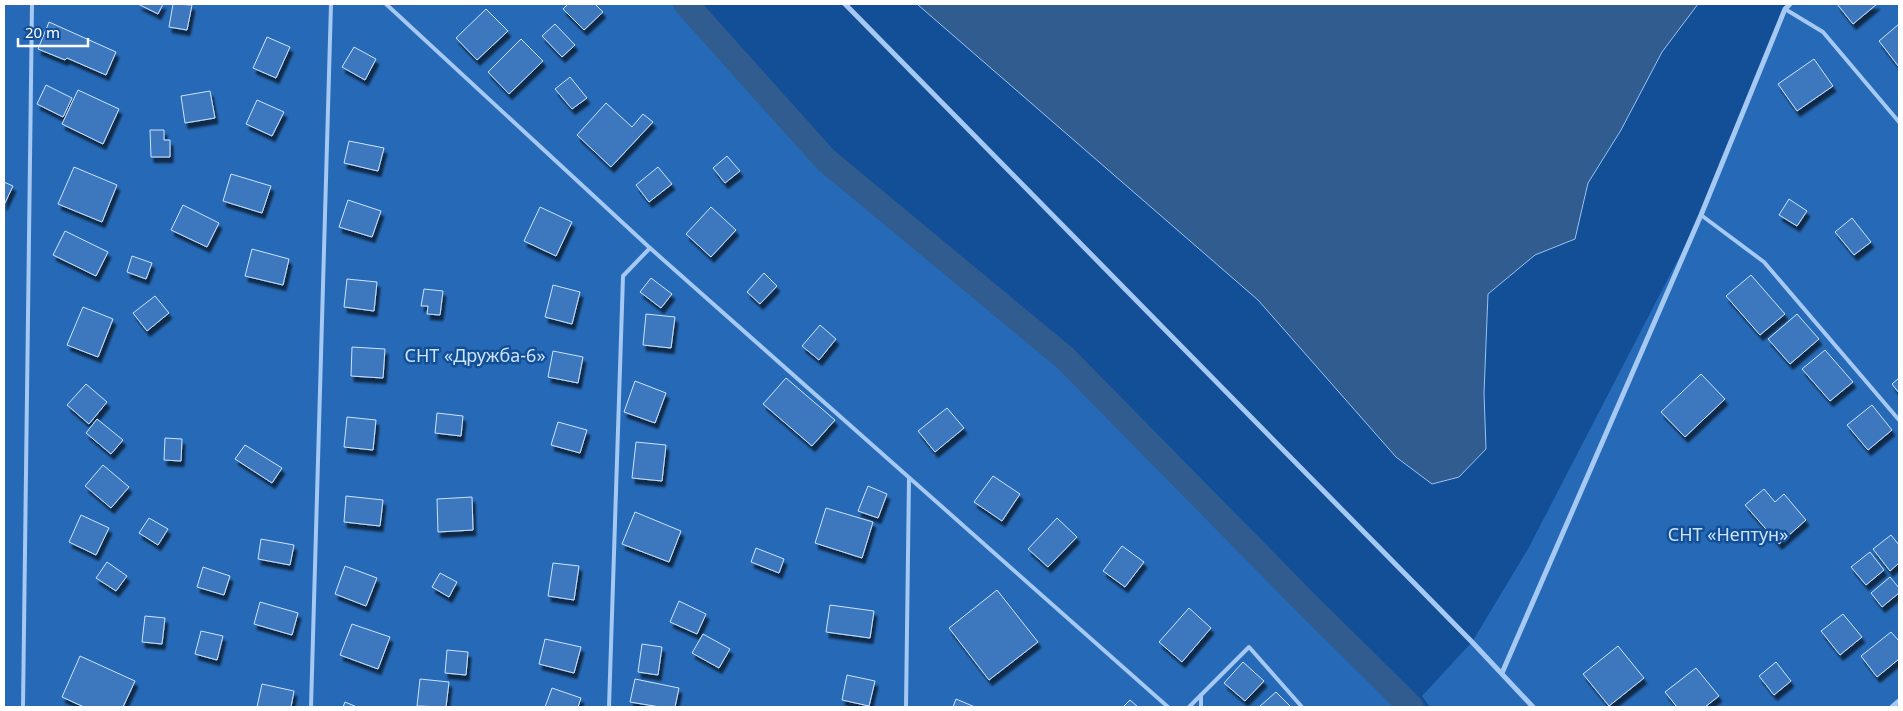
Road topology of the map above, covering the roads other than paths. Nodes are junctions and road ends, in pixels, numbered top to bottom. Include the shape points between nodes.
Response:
1 (32, 4) edge
2 (331, 4) edge
3 (386, 4) edge
4 (845, 4) edge
5 (1790, 4) edge
6 (1785, 9) junction
7 (1899, 122) edge
8 (1701, 215) junction
9 (650, 248) junction
10 (1899, 420) edge
11 (909, 478) junction
12 (1502, 673) junction
13 (1201, 696) junction
14 (1899, 701) edge
15 (23, 707) edge
16 (311, 707) edge
17 (609, 707) edge
18 (906, 707) edge
19 (1168, 707) edge
20 (1189, 707) edge
21 (1201, 707) edge
22 (1302, 707) edge
23 (1533, 707) edge
24 (1892, 707) edge

1 - 15 lane
2 - 16 lane
3 - 9 lane
4 - 12 street
5 - 6 street
6 - 7 lane via 1823,32
6 - 8 street
8 - 10 lane via 1764,262
8 - 12 street
9 - 11 lane
9 - 17 lane via 623,276
11 - 18 lane
11 - 19 lane
12 - 23 street
13 - 20 lane
13 - 21 lane
13 - 22 lane via 1249,647
14 - 24 street

